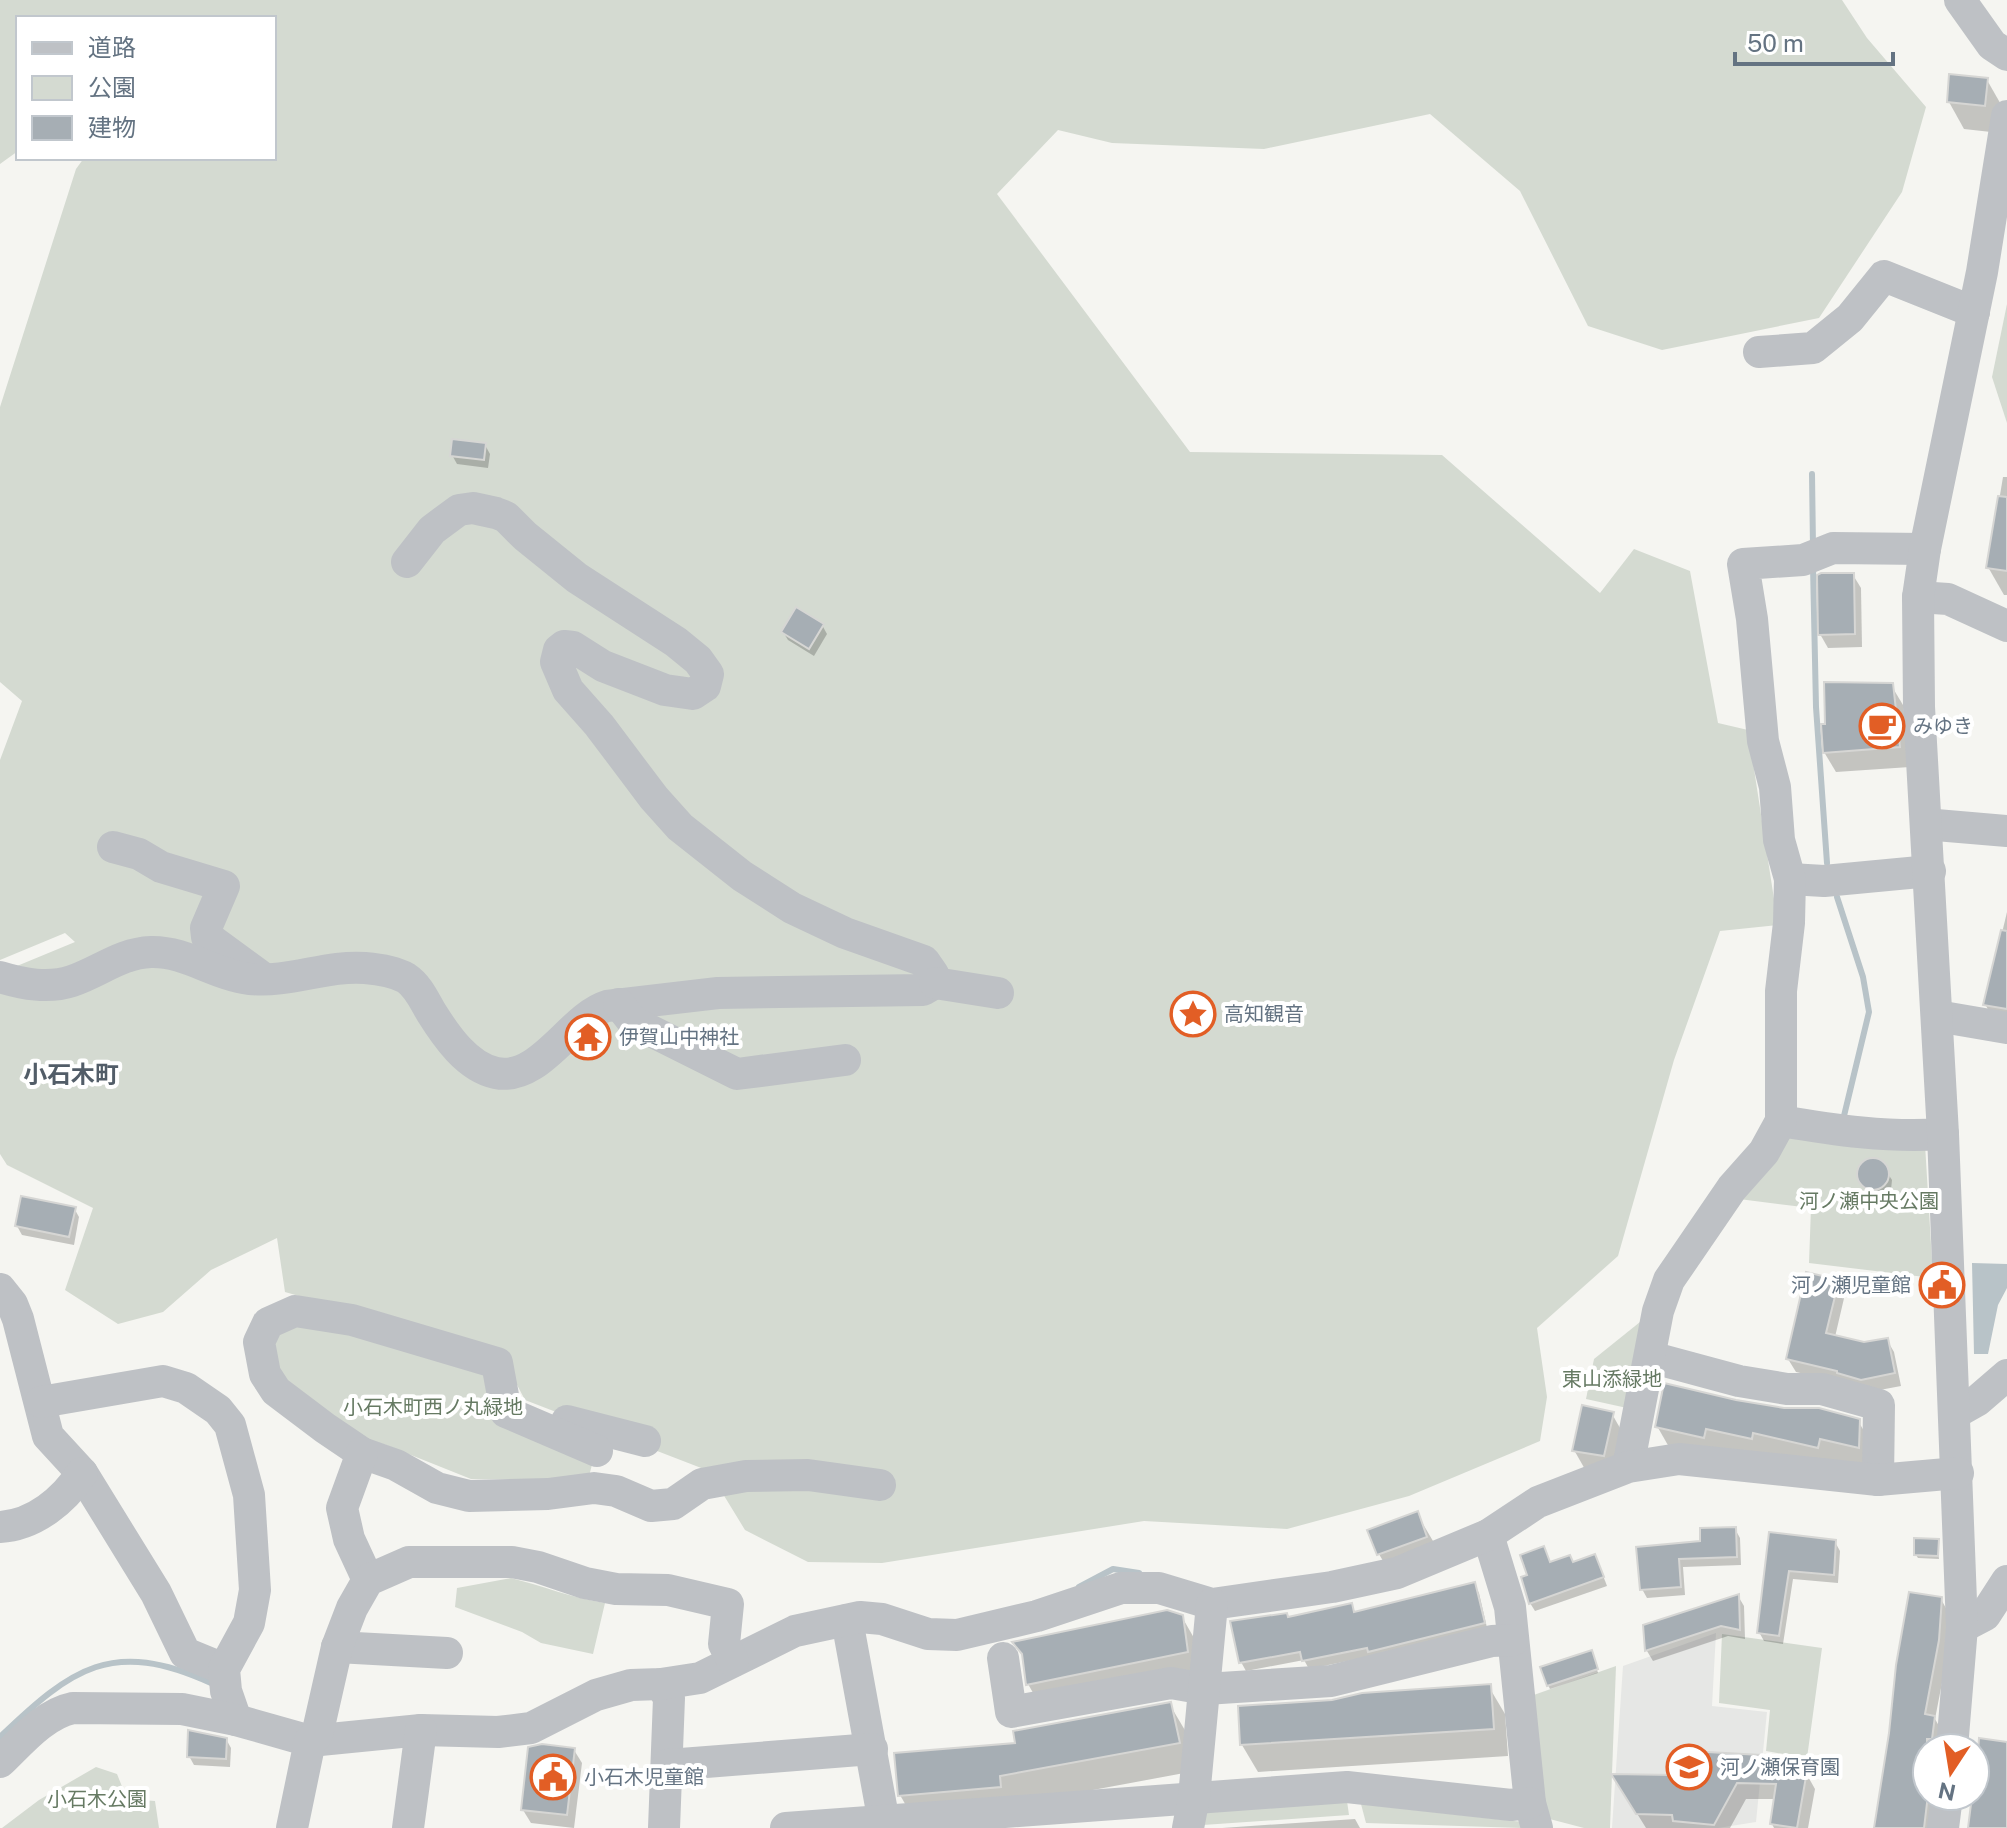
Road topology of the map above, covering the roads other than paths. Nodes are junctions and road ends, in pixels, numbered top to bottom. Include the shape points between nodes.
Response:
1 (1960, 0) edge
2 (2007, 55) edge
3 (2007, 116) edge
4 (1974, 312) junction
5 (1759, 352) dead end
6 (1925, 549) junction
7 (407, 562) dead end
8 (1918, 597) junction
9 (2007, 626) edge
10 (1936, 825) dead end
11 (2007, 831) edge
12 (113, 847) dead end
13 (1930, 871) junction
14 (1790, 879) junction
15 (0, 977) edge
16 (266, 980) junction
17 (935, 983) junction
18 (998, 993) dead end
19 (619, 1004) junction
20 (1937, 1016) junction
21 (2007, 1028) edge
22 (845, 1060) dead end
23 (1781, 1121) junction
24 (1943, 1134) junction
25 (0, 1289) edge
26 (1650, 1357) junction
27 (2007, 1375) edge
28 (41, 1402) junction
29 (1955, 1413) junction
30 (536, 1425) junction
31 (645, 1441) dead end
32 (597, 1451) dead end
33 (362, 1453) junction
34 (1628, 1467) junction
35 (82, 1473) junction
36 (1958, 1473) junction
37 (1878, 1480) junction
38 (880, 1485) dead end
39 (0, 1527) edge
40 (1488, 1535) junction
41 (368, 1580) junction
42 (2007, 1581) edge
43 (1212, 1604) junction
44 (847, 1620) junction
45 (1962, 1627) junction
46 (1513, 1640) junction
47 (337, 1647) junction
48 (447, 1653) dead end
49 (728, 1653) junction
50 (1003, 1658) dead end
51 (224, 1669) junction
52 (661, 1684) junction
53 (1205, 1689) junction
54 (236, 1720) junction
55 (421, 1730) junction
56 (316, 1731) junction
57 (1953, 1732) edge
58 (872, 1749) junction
59 (0, 1762) edge
60 (668, 1765) junction
61 (1194, 1797) junction
62 (1534, 1816) edge
63 (885, 1824) edge
64 (292, 1828) edge
65 (408, 1828) edge
66 (664, 1828) edge
67 (786, 1828) edge
68 (1188, 1828) edge

1 - 2 street via 1992,45
3 - 4 street
4 - 5 street via 1884,276 1850,318 1813,348
4 - 6 street
6 - 8 street
6 - 14 street via 1833,548 1743,564 1763,741
7 - 17 street via 432,530 459,510 490,511 506,517 577,578 690,652 708,674 705,686 693,694 665,690 603,666 573,647 559,650 556,662 568,690 680,827 792,908 924,961
8 - 9 street via 1948,599
8 - 13 street
10 - 11 street
12 - 16 street via 224,886 207,937
13 - 14 street
13 - 20 street
14 - 23 street via 1781,991
15 - 16 street via 58,984 127,955 149,952 179,955 216,972
16 - 19 street via 362,967 398,975 419,991 461,1051 499,1074 528,1066 599,1008
17 - 18 street
17 - 19 street via 923,990 718,993
19 - 22 street via 633,1022 737,1074
20 - 21 street
20 - 24 street
23 - 24 street via 1841,1131
23 - 26 street via 1669,1280
24 - 29 street
25 - 28 street via 18,1319
26 - 34 street
26 - 37 street via 1739,1381 1822,1389 1879,1405
27 - 29 street
28 - 35 street via 48,1436
28 - 51 street via 163,1381 186,1388 230,1425 249,1495 255,1590 249,1623
29 - 36 street
30 - 31 street via 548,1416
30 - 32 street
30 - 33 street via 506,1412 497,1363 352,1320 295,1311 268,1323 259,1342 265,1374 276,1391
33 - 38 street via 437,1488 469,1496 594,1488 651,1506 673,1504 702,1484 746,1476 808,1475
33 - 41 street via 342,1508
34 - 37 street via 1679,1459
34 - 40 street via 1538,1502
35 - 39 street via 69,1492 38,1516
35 - 51 street via 156,1593 185,1653
36 - 37 street
36 - 45 street
40 - 43 street via 1397,1573
40 - 46 street via 1510,1607
41 - 47 street
41 - 49 street via 409,1562 512,1562 616,1589 668,1590 728,1604
42 - 45 street via 1985,1615
43 - 44 street via 1159,1588 1121,1588 957,1635 928,1634 882,1619
43 - 53 street
44 - 49 street
44 - 58 street
45 - 57 street
46 - 53 street via 1331,1681
46 - 62 street
47 - 48 street
47 - 56 street
49 - 52 street via 700,1678
50 - 53 street via 1011,1712 1171,1683
51 - 54 street
52 - 55 street via 631,1685 596,1695 531,1728
52 - 60 street via 669,1698
53 - 61 street
54 - 56 street
54 - 59 street via 182,1709 73,1708 44,1722
55 - 56 street
55 - 65 street
56 - 64 street
58 - 60 street
58 - 63 street
60 - 66 street
61 - 62 street via 1347,1787 1511,1805
61 - 63 street
61 - 68 street
63 - 67 street

